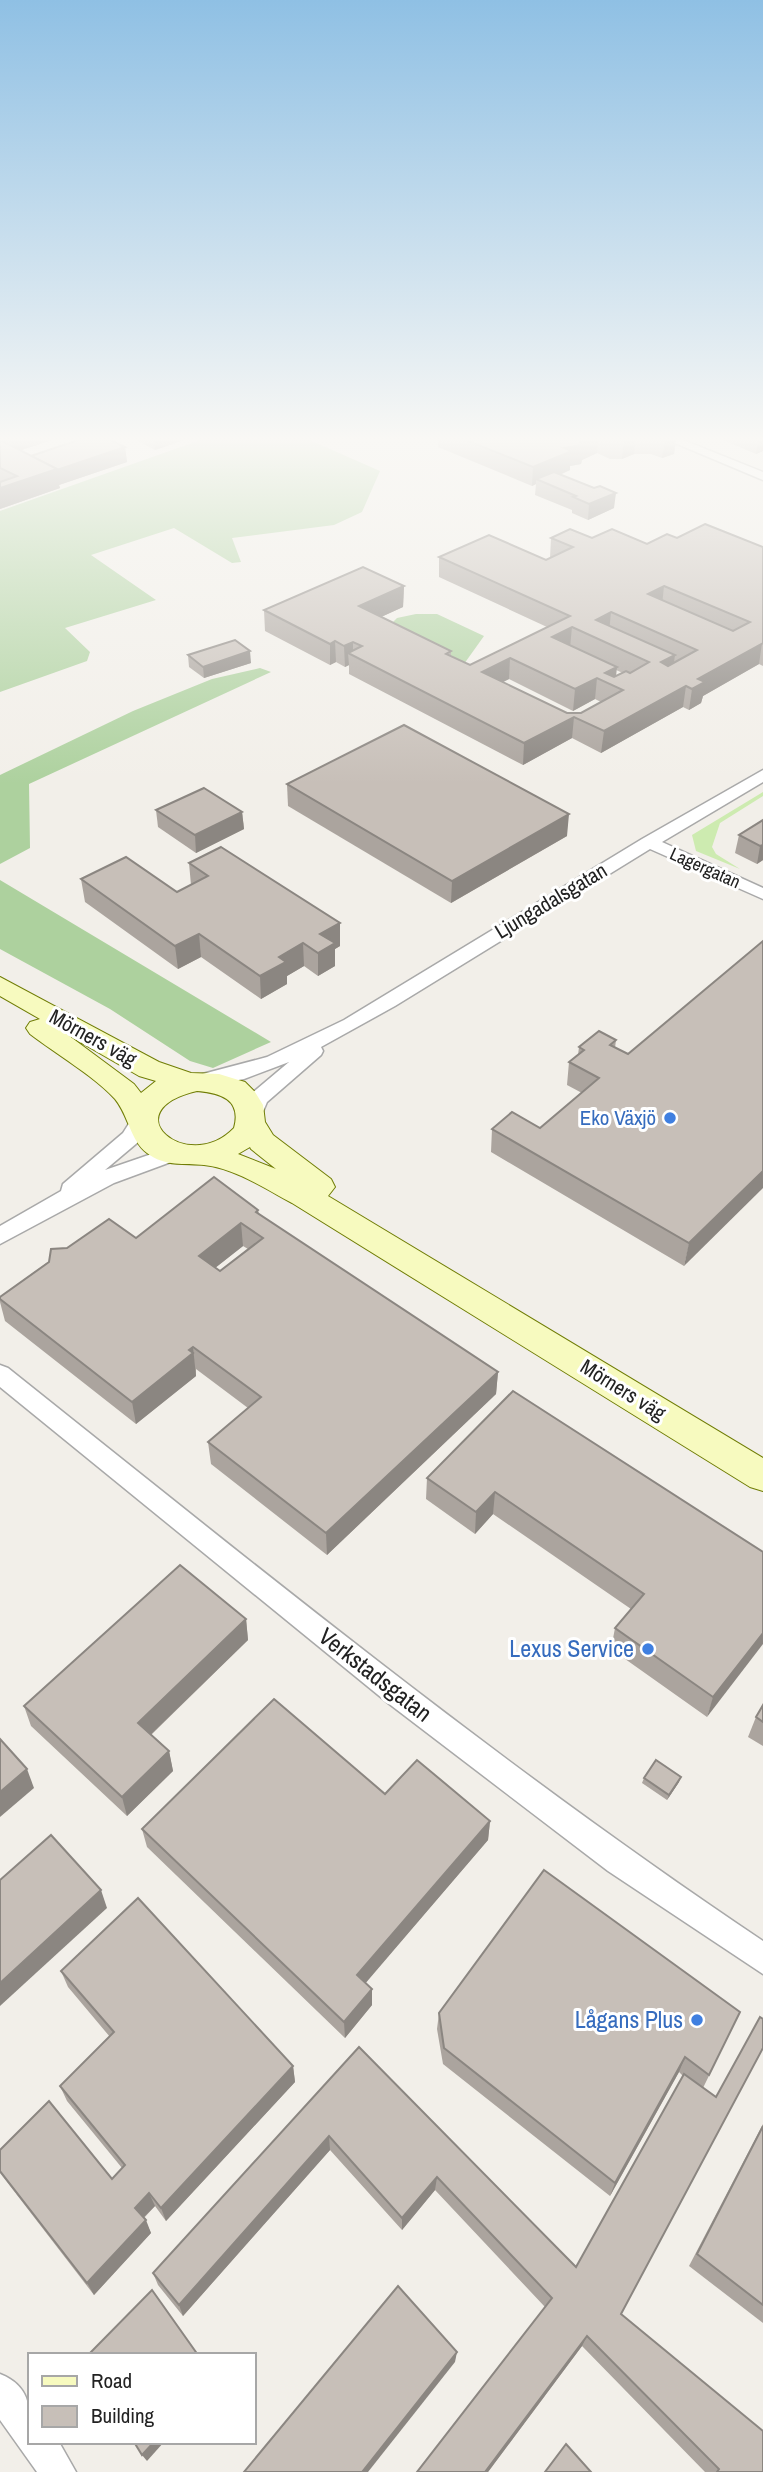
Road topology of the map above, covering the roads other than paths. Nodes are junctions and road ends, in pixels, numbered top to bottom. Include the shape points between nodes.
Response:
1 (763, 775) edge
2 (648, 842) junction
3 (763, 894) edge
4 (0, 985) edge
5 (0, 999) edge
6 (340, 1030) junction
7 (193, 1082) junction
8 (142, 1117) junction
9 (252, 1119) junction
10 (173, 1154) junction
11 (205, 1156) junction
12 (47, 1208) junction
13 (0, 1236) edge
14 (484, 1303) junction
15 (0, 1374) edge
16 (763, 1476) edge
17 (763, 1959) edge
18 (0, 2391) edge
19 (28, 2429) edge
20 (38, 2444) edge
21 (58, 2472) edge

1 - 2 street, Ljungadalsgatan
2 - 3 street, Lagergatan
2 - 6 street, Ljungadalsgatan
4 - 7 main road, Mörners väg via 149,1069
5 - 8 main road, Mörners väg via 98,1069 124,1091
6 - 7 street, Ljungadalsgatan via 251,1070
6 - 9 street, Ljungadalsgatan via 258,1099
7 - 8 main road via 158,1094
7 - 9 main road via 223,1084 238,1092 249,1104
8 - 10 main road via 143,1132 155,1146
8 - 12 street via 130,1138
9 - 11 main road via 236,1143
9 - 14 main road, Mörners väg via 262,1142 279,1157
10 - 11 main road
10 - 12 street via 151,1159
11 - 14 main road, Mörners väg via 232,1161 288,1188
12 - 13 street
14 - 16 main road, Mörners väg
15 - 17 street, Verkstadsgatan via 397,1694 618,1861
18 - 19 street
20 - 21 street

